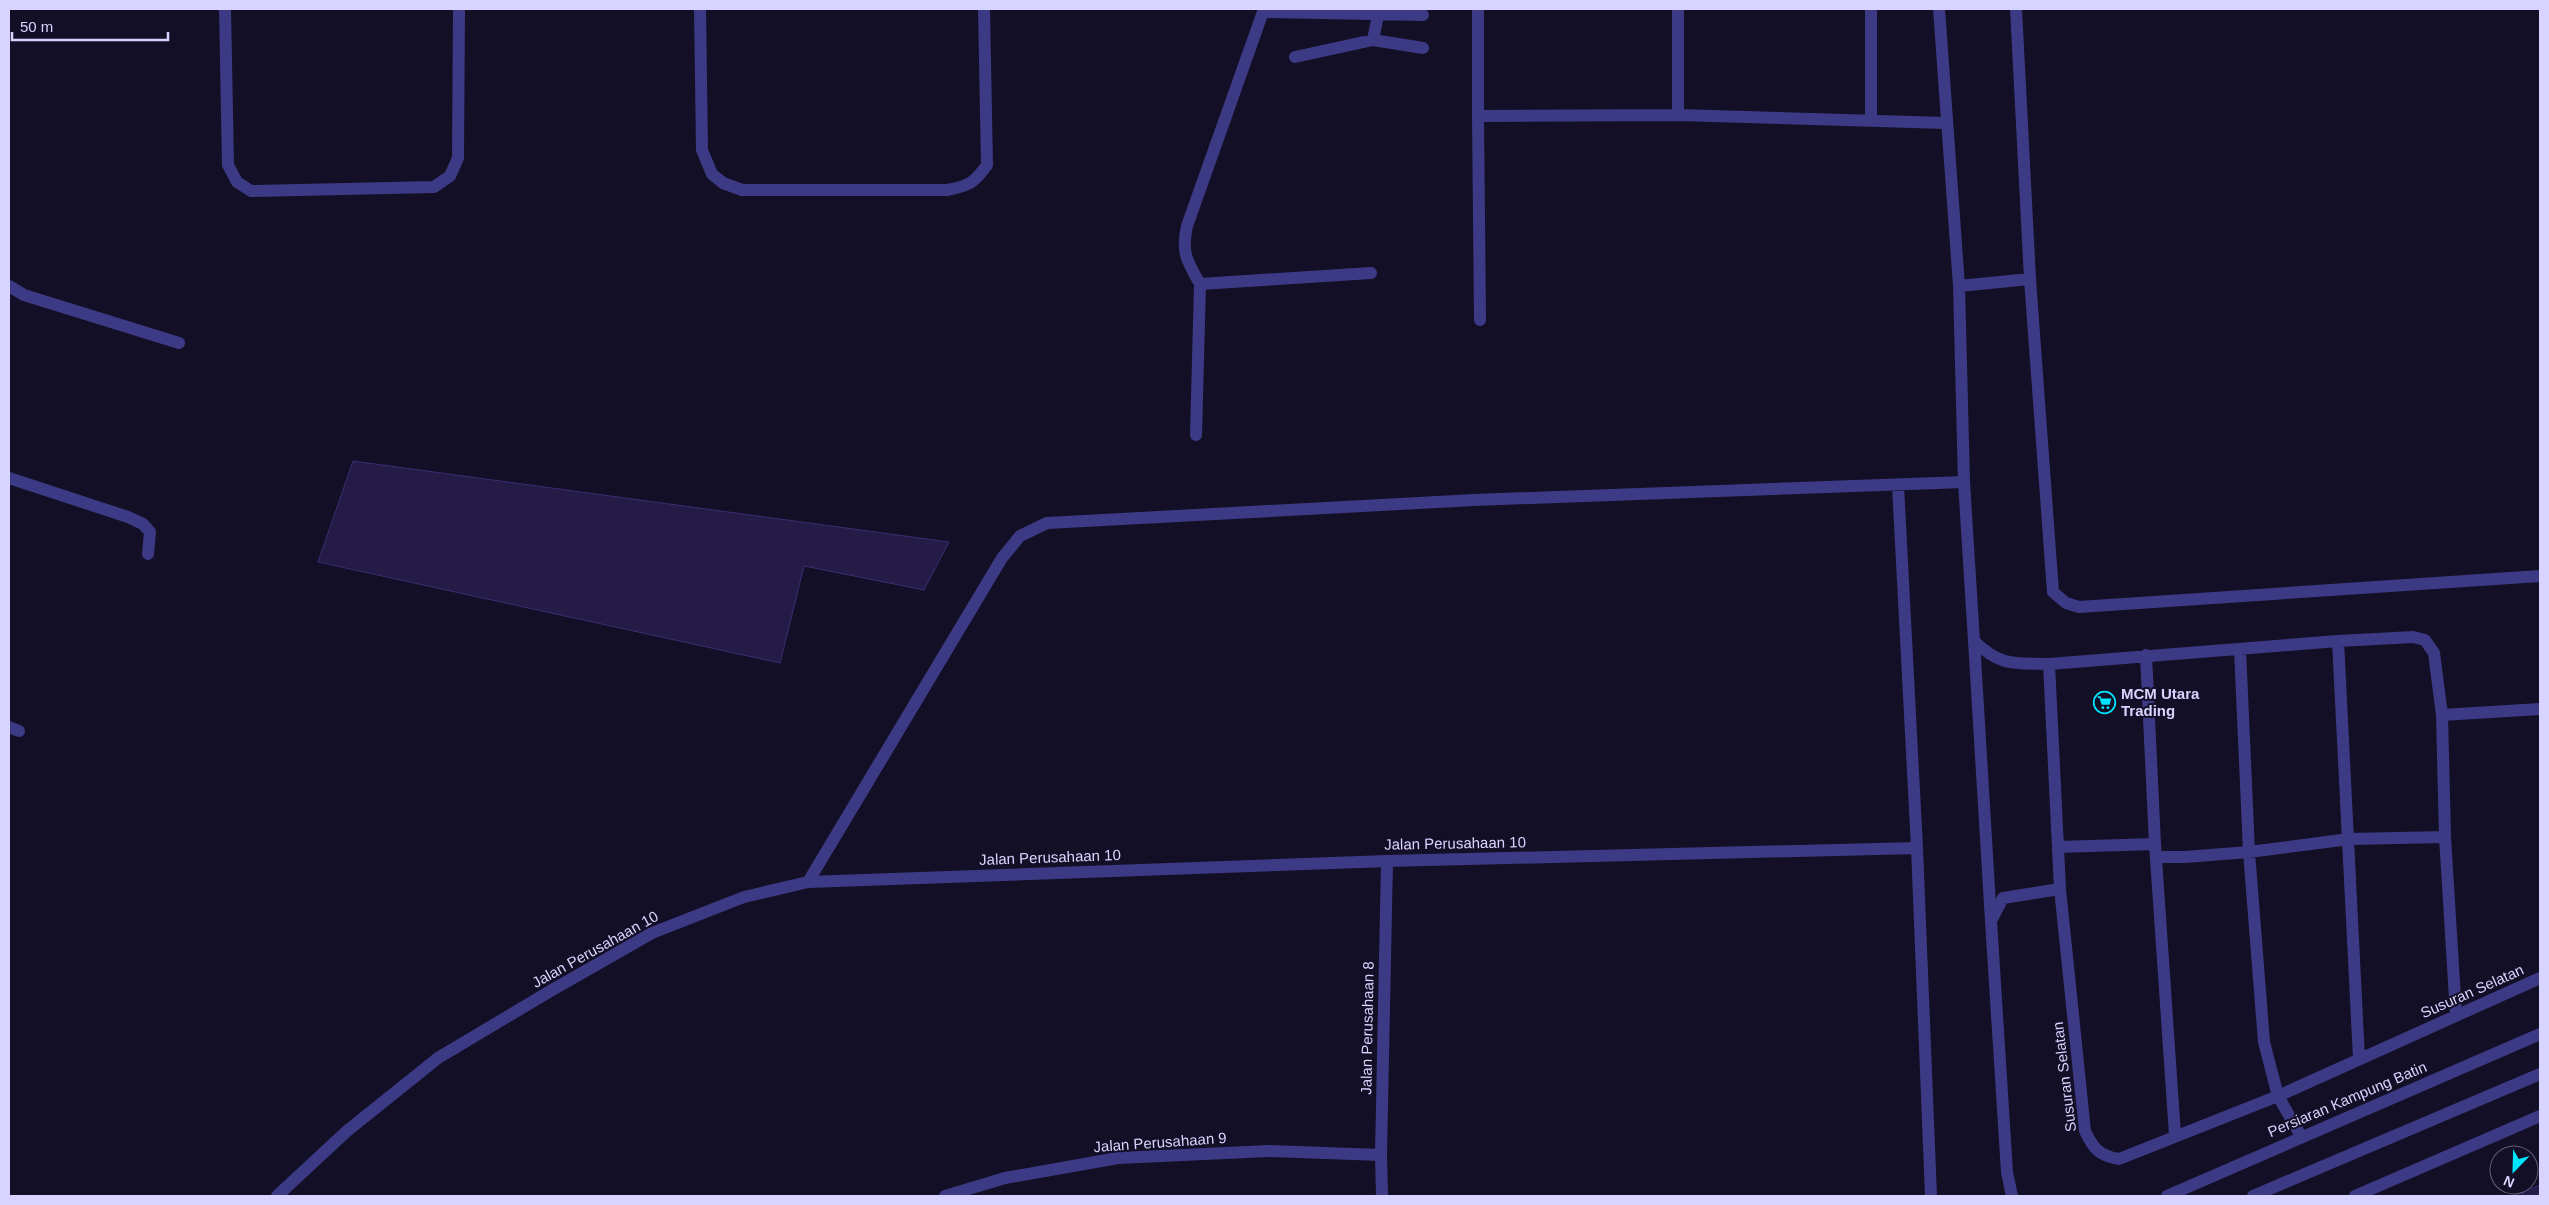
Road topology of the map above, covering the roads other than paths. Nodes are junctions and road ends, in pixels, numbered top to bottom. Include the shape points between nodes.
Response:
1 (226, 9) edge
2 (459, 9) edge
3 (700, 9) edge
4 (984, 9) edge
5 (1478, 9) edge
6 (1678, 9) edge
7 (1871, 9) edge
8 (1939, 9) edge
9 (2016, 9) edge
10 (1264, 10) edge
11 (1378, 15) junction
12 (1423, 15) dead end
13 (1373, 40) junction
14 (1423, 48) dead end
15 (1295, 57) dead end
16 (1678, 115) junction
17 (1478, 116) junction
18 (1871, 119) junction
19 (1946, 123) junction
20 (1371, 273) dead end
21 (2030, 279) junction
22 (1200, 284) junction
23 (9, 286) edge
24 (1959, 286) junction
25 (1480, 320) dead end
26 (179, 343) dead end
27 (1196, 435) dead end
28 (9, 478) edge
29 (1964, 482) junction
30 (1898, 486) junction
31 (148, 554) dead end
32 (2540, 576) edge
33 (1974, 641) junction
34 (2338, 641) junction
35 (2240, 649) junction
36 (2146, 655) junction
37 (2049, 664) junction
38 (2540, 710) edge
39 (2442, 715) junction
40 (2446, 836) junction
41 (2349, 839) junction
42 (2058, 847) junction
43 (1917, 848) junction
44 (2155, 851) junction
45 (2250, 852) junction
46 (1387, 861) junction
47 (808, 882) junction
48 (2060, 889) junction
49 (1991, 921) junction
50 (2540, 978) edge
51 (2456, 1015) junction
52 (2540, 1034) edge
53 (2359, 1059) junction
54 (2540, 1074) edge
55 (2278, 1096) junction
56 (2540, 1116) edge
57 (2175, 1135) junction
58 (2301, 1136) junction
59 (1381, 1155) junction
60 (277, 1196) edge
61 (945, 1196) edge
62 (1382, 1196) edge
63 (1931, 1196) edge
64 (2012, 1196) edge
65 (2167, 1196) edge
66 (2253, 1196) edge
67 (2355, 1196) edge

1 - 2 street via 228,165 237,182 251,191 434,187 450,176 458,158
3 - 4 street via 702,150 712,174 723,183 742,190 947,190 967,186 987,165
5 - 17 street
6 - 16 street
7 - 18 street
8 - 19 street
9 - 21 street
10 - 11 street
10 - 22 street via 1187,226 1183,244 1186,259
11 - 12 street
11 - 13 street
13 - 14 street
13 - 15 street
16 - 17 street
16 - 18 street
17 - 25 street
18 - 19 street
19 - 24 street
20 - 22 street
21 - 24 street
21 - 32 street via 2053,592 2066,603 2079,607
22 - 27 street
23 - 26 street via 24,295
24 - 29 street
28 - 31 street via 143,524 150,532
29 - 30 street
29 - 33 street
30 - 43 street
30 - 47 street via 1474,500 1047,523 1020,536 1002,558
33 - 37 street via 2004,662
33 - 49 street
34 - 35 street
34 - 39 street via 2413,637 2425,640 2434,653
34 - 41 street
35 - 36 street
35 - 45 street
36 - 37 street
36 - 44 street
37 - 42 street, Susuran Selatan
38 - 39 street
39 - 40 street
40 - 41 street
40 - 51 street
41 - 45 street
41 - 53 street
42 - 44 street
42 - 48 street, Susuran Selatan
43 - 46 street, Jalan Perusahaan 10
43 - 63 street
44 - 45 street via 2185,858
44 - 57 street
45 - 55 street via 2264,1042
46 - 47 street, Jalan Perusahaan 10
46 - 59 street, Jalan Perusahaan 8
47 - 60 street, Jalan Perusahaan 10 via 744,897 652,933 552,990 438,1058 347,1130
48 - 49 street via 2003,898
48 - 57 street, Susuran Selatan via 2085,1131 2093,1148 2104,1156 2119,1158
49 - 64 street via 2007,1172
50 - 51 street, Susuran Selatan
51 - 53 street, Susuran Selatan
52 - 58 street, Persiaran Kampung Batin
53 - 55 street, Susuran Selatan
54 - 66 street
55 - 57 street, Susuran Selatan
55 - 58 street
56 - 67 street
58 - 65 street, Persiaran Kampung Batin
59 - 61 street, Jalan Perusahaan 9 via 1269,1151 1118,1158 1005,1178
59 - 62 street, Jalan Perusahaan 8

